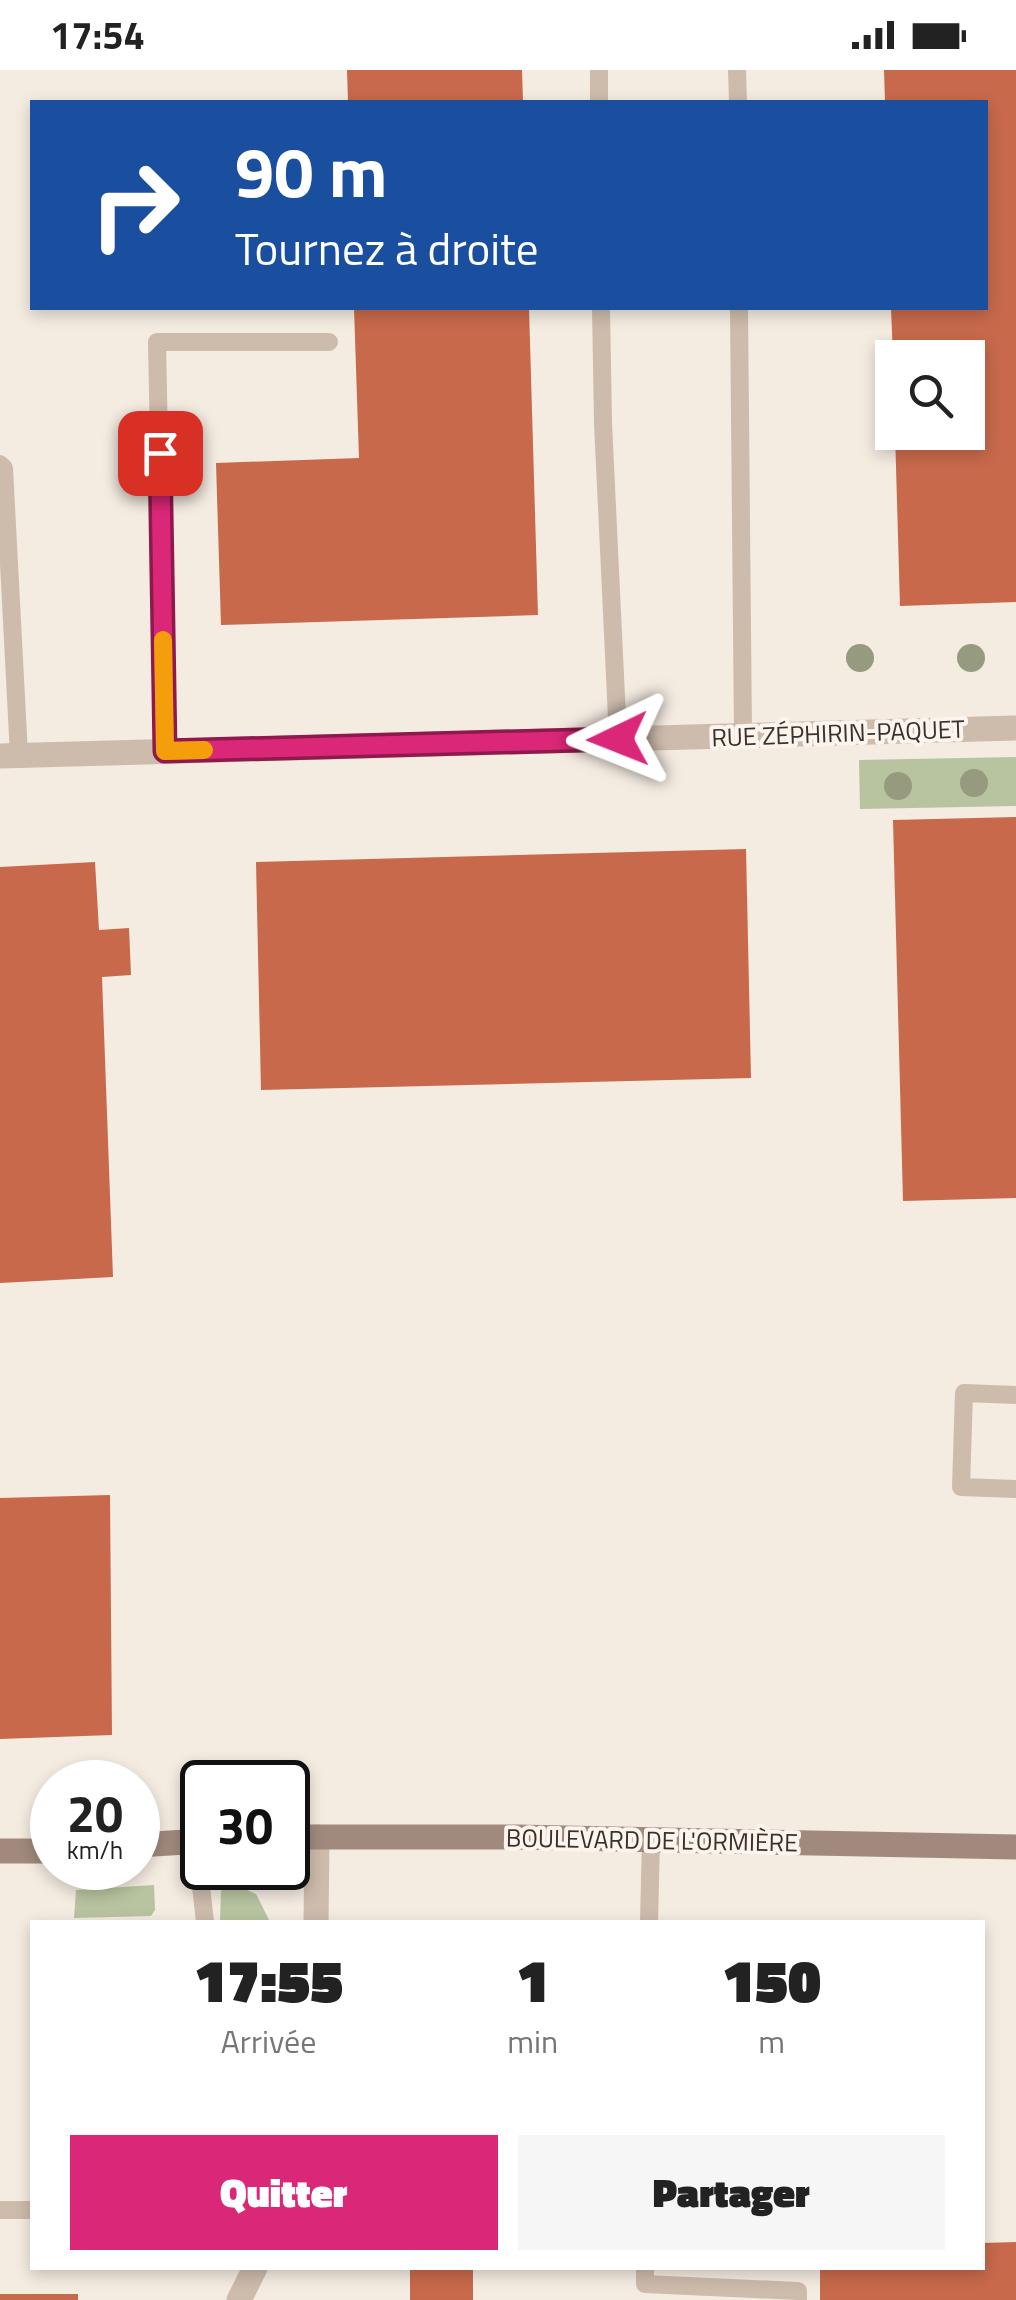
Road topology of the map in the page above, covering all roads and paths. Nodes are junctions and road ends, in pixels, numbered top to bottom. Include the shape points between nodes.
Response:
1 (599, 70) edge
2 (738, 70) edge
3 (599, 100) edge
4 (738, 100) edge
5 (601, 310) edge
6 (739, 310) edge
7 (329, 342) dead end
8 (0, 464) edge
9 (1016, 728) edge
10 (743, 736) junction
11 (618, 739) junction
12 (165, 751) junction
13 (9, 756) edge
14 (1016, 1395) edge
15 (1016, 1489) edge
16 (310, 1837) edge
17 (317, 1837) junction
18 (651, 1839) junction
19 (1016, 1847) edge
20 (30, 1851) edge
21 (0, 1852) edge
22 (203, 1890) edge
23 (205, 1920) edge
24 (316, 1920) edge
25 (650, 1920) edge
26 (0, 2210) edge
27 (30, 2210) edge
28 (254, 2270) edge
29 (646, 2270) edge
30 (238, 2300) edge
31 (798, 2300) edge

1 - 3 lane
2 - 4 lane
5 - 11 lane
6 - 10 lane
7 - 12 lane via 157,342
8 - 13 lane
9 - 10 street, RUE ZÉPHIRIN-PAQUET
10 - 11 street, RUE ZÉPHIRIN-PAQUET
11 - 12 street, RUE ZÉPHIRIN-PAQUET
12 - 13 street, RUE ZÉPHIRIN-PAQUET
14 - 15 lane via 964,1392 961,1487
16 - 17 main road, BOULEVARD DE L'ORMIÈRE
17 - 18 main road, BOULEVARD DE L'ORMIÈRE
17 - 24 street
18 - 19 main road, BOULEVARD DE L'ORMIÈRE
18 - 25 lane
20 - 21 main road
22 - 23 lane
26 - 27 lane
28 - 30 street
29 - 31 lane via 645,2284 798,2290

